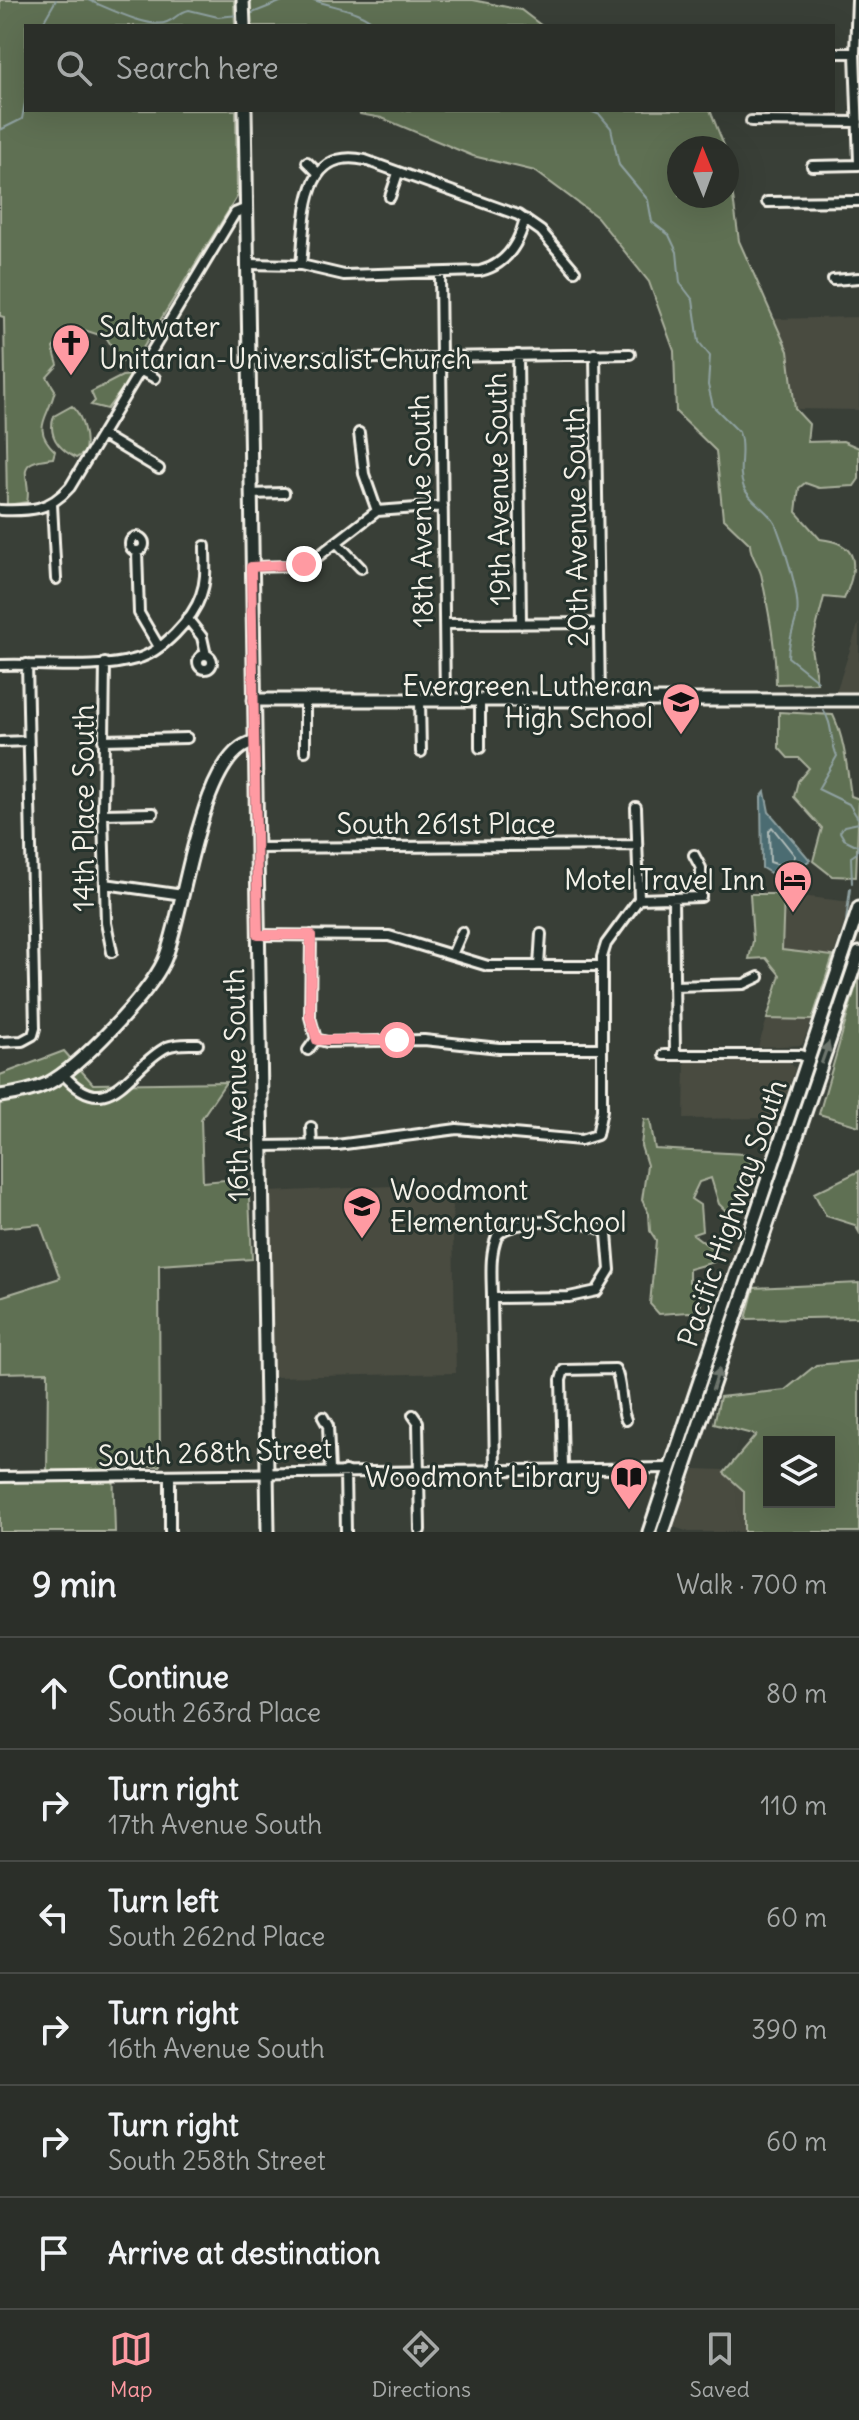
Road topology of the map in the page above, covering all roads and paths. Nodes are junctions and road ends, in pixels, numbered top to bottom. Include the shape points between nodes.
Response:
1 (243, 0) edge
2 (858, 7) edge
3 (244, 24) edge
4 (835, 53) edge
5 (855, 53) junction
6 (858, 82) edge
7 (245, 112) edge
8 (751, 121) dead end
9 (858, 122) edge
10 (307, 162) dead end
11 (859, 164) edge
12 (812, 166) dead end
13 (318, 173) junction
14 (398, 173) junction
15 (390, 197) dead end
16 (859, 201) edge
17 (767, 202) dead end
18 (247, 208) junction
19 (525, 219) junction
20 (246, 264) junction
21 (301, 265) junction
22 (575, 271) dead end
23 (440, 273) junction
24 (859, 278) edge
25 (833, 280) dead end
26 (595, 354) junction
27 (630, 354) dead end
28 (441, 355) junction
29 (518, 355) junction
30 (248, 360) junction
31 (139, 370) junction
32 (155, 378) dead end
33 (359, 433) dead end
34 (102, 435) junction
35 (159, 469) dead end
36 (284, 493) dead end
37 (250, 494) junction
38 (52, 504) junction
39 (443, 506) junction
40 (0, 510) edge
41 (377, 511) junction
42 (337, 543) junction
43 (205, 546) dead end
44 (137, 551) dead end
45 (251, 567) junction
46 (361, 568) dead end
47 (56, 579) dead end
48 (187, 618) junction
49 (599, 623) junction
50 (444, 624) junction
51 (521, 624) junction
52 (159, 647) junction
53 (206, 655) dead end
54 (105, 663) junction
55 (27, 664) junction
56 (0, 665) edge
57 (254, 700) junction
58 (305, 700) junction
59 (420, 700) junction
60 (445, 700) junction
61 (480, 700) junction
62 (600, 700) junction
63 (859, 700) edge
64 (187, 738) dead end
65 (103, 740) junction
66 (28, 741) junction
67 (0, 742) edge
68 (254, 742) junction
69 (480, 748) dead end
70 (305, 751) dead end
71 (421, 752) dead end
72 (231, 755) junction
73 (255, 768) junction
74 (636, 807) dead end
75 (153, 813) dead end
76 (103, 814) junction
77 (637, 845) junction
78 (256, 848) junction
79 (694, 855) dead end
80 (105, 884) junction
81 (183, 895) junction
82 (673, 898) junction
83 (639, 899) junction
84 (859, 908) edge
85 (462, 932) dead end
86 (541, 934) dead end
87 (258, 935) junction
88 (311, 935) junction
89 (112, 952) dead end
90 (859, 953) edge
91 (452, 955) junction
92 (539, 966) junction
93 (601, 966) junction
94 (759, 977) dead end
95 (674, 986) junction
96 (316, 1039) junction
97 (0, 1042) edge
98 (198, 1044) dead end
99 (601, 1048) junction
100 (308, 1050) dead end
101 (675, 1053) junction
102 (664, 1055) dead end
103 (809, 1058) junction
104 (805, 1070) junction
105 (63, 1074) junction
106 (0, 1096) edge
107 (791, 1113) junction
108 (805, 1114) junction
109 (311, 1127) dead end
110 (261, 1146) junction
111 (312, 1146) junction
112 (790, 1157) junction
113 (492, 1298) junction
114 (696, 1395) junction
115 (413, 1415) dead end
116 (323, 1417) dead end
117 (626, 1420) dead end
118 (688, 1460) junction
119 (563, 1468) junction
120 (670, 1468) junction
121 (495, 1469) junction
122 (420, 1470) junction
123 (267, 1471) junction
124 (330, 1471) junction
125 (345, 1471) junction
126 (170, 1475) junction
127 (0, 1477) edge
128 (420, 1530) dead end
129 (170, 1532) edge
130 (268, 1532) edge
131 (346, 1532) edge
132 (649, 1532) edge
133 (662, 1532) edge

1 - 3 main road
2 - 5 street
4 - 5 street
5 - 6 street
6 - 9 street
7 - 18 main road, 16th Avenue South
8 - 9 street
9 - 11 street
10 - 13 street
11 - 12 street
13 - 14 street via 329,162 346,157
13 - 21 street
14 - 15 street
14 - 19 street
16 - 17 street
18 - 20 main road, 16th Avenue South
18 - 31 street via 235,213
19 - 22 street
19 - 23 street via 514,247 495,266
20 - 21 street
20 - 30 main road, 16th Avenue South
21 - 23 street via 344,275
23 - 28 street, 18th Avenue South
24 - 25 street
26 - 27 street
26 - 29 street
26 - 49 street, 20th Avenue South
28 - 29 street
28 - 30 street
28 - 39 street, 18th Avenue South
29 - 51 street, 19th Avenue South
30 - 37 main road, 16th Avenue South
31 - 32 street
31 - 34 street
33 - 41 street via 364,474
34 - 35 street
34 - 38 street via 70,487
36 - 37 street
37 - 45 main road, 16th Avenue South
38 - 40 street via 31,511
38 - 47 street
39 - 41 street
39 - 50 street, 18th Avenue South
41 - 42 street
42 - 45 street via 304,564
42 - 46 street
43 - 48 street via 202,591
44 - 52 street via 139,613
45 - 57 main road, 16th Avenue South
48 - 52 street
48 - 53 street via 202,637
49 - 51 street
49 - 62 street, 20th Avenue South
50 - 51 street
50 - 60 street, 18th Avenue South
52 - 54 street via 138,659
54 - 55 street
54 - 65 street, 14th Place South
55 - 56 street
55 - 66 street
57 - 58 main road
57 - 68 main road, 16th Avenue South
58 - 59 main road
58 - 70 street
59 - 60 main road
59 - 71 street
60 - 61 main road
61 - 62 main road
61 - 69 street
62 - 63 main road
64 - 65 street
65 - 76 street, 14th Place South
66 - 67 street
66 - 97 street via 34,1032 26,1040
68 - 72 main road
68 - 73 main road, 16th Avenue South
72 - 73 main road
72 - 81 main road via 202,820
73 - 78 main road, 16th Avenue South
74 - 77 street
75 - 76 street
76 - 80 street, 14th Place South
77 - 78 street, South 261st Place
77 - 83 street
78 - 87 main road, 16th Avenue South
79 - 82 street via 701,868 701,897
80 - 81 street
80 - 89 street, 14th Place South
81 - 105 main road via 172,941 151,983
82 - 83 street
82 - 95 street
83 - 93 street via 606,944
84 - 103 main road, Pacific Highway South
85 - 91 street
86 - 92 street
87 - 88 street
87 - 110 main road, 16th Avenue South
88 - 91 street via 389,936
88 - 96 street via 310,1017
108 -> 90 main road, Pacific Highway South
91 - 92 street via 488,966
92 - 93 street
93 - 99 street
94 - 95 street via 744,984
95 - 101 street
96 - 99 street
96 - 100 street
98 - 105 street via 171,1045 111,1092 86,1094
99 - 111 street via 597,1135 581,1140 457,1129
101 - 102 street
101 - 103 street
103 - 104 main road, Pacific Highway South
104 - 107 main road, Pacific Highway South
104 - 108 main road
105 - 106 main road via 33,1090
107 - 112 main road via 795,1120
107 - 114 main road, Pacific Highway South
108 - 112 main road, Pacific Highway South
109 - 111 street
110 - 111 street
110 - 123 main road, 16th Avenue South
118 -> 112 main road, Pacific Highway South
113 - 113 street via 492,1254 500,1231 523,1223 580,1223 603,1229 611,1254 603,1287 580,1296
113 - 121 street
114 - 118 main road via 683,1456
114 - 120 main road, Pacific Highway South
115 - 122 street via 418,1422
116 - 124 street
117 - 119 street via 615,1369 564,1370
118 - 133 main road, Pacific Highway South
119 - 120 street, South 268th Street
119 - 121 street, South 268th Street
120 - 132 main road, Pacific Highway South
120 - 133 main road via 674,1473
121 - 122 street, South 268th Street
122 - 125 street, South 268th Street
122 - 128 street
123 - 124 street, South 268th Street
123 - 126 street, South 268th Street
123 - 130 main road, 16th Avenue South
124 - 125 street, South 268th Street
125 - 131 street
126 - 127 street, South 268th Street
126 - 129 street

